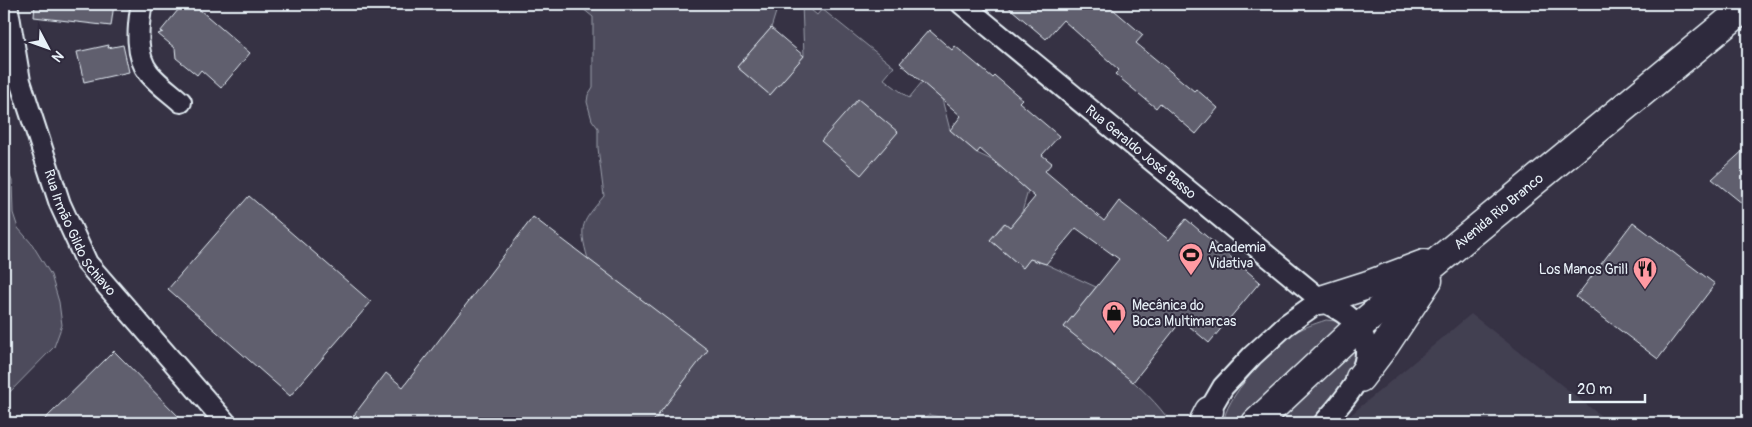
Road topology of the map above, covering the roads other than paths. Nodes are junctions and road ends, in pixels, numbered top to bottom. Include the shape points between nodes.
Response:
1 (7, 4) edge
2 (143, 4) edge
3 (962, 4) edge
4 (1748, 5) edge
5 (181, 102) dead end
6 (1444, 256) junction
7 (1321, 300) junction
8 (1358, 327) junction
9 (1360, 378) junction
10 (1207, 419) edge
11 (226, 423) edge
12 (1256, 423) edge
13 (1324, 423) edge

1 - 11 street, Rua Irmão Gildo Schiavo via 20,81 60,204 87,263
2 - 5 street via 138,35 143,61 148,72
3 - 7 street, Rua Geraldo José Basso
4 - 6 main road, Avenida Rio Branco
6 - 7 main road
6 - 8 main road, Avenida Rio Branco
6 - 9 main road
7 - 8 street, Rua Geraldo José Basso via 1344,313
7 - 10 street via 1286,325 1252,356 1224,387
8 - 9 street via 1367,347
8 - 12 main road, Avenida Rio Branco
9 - 13 street

